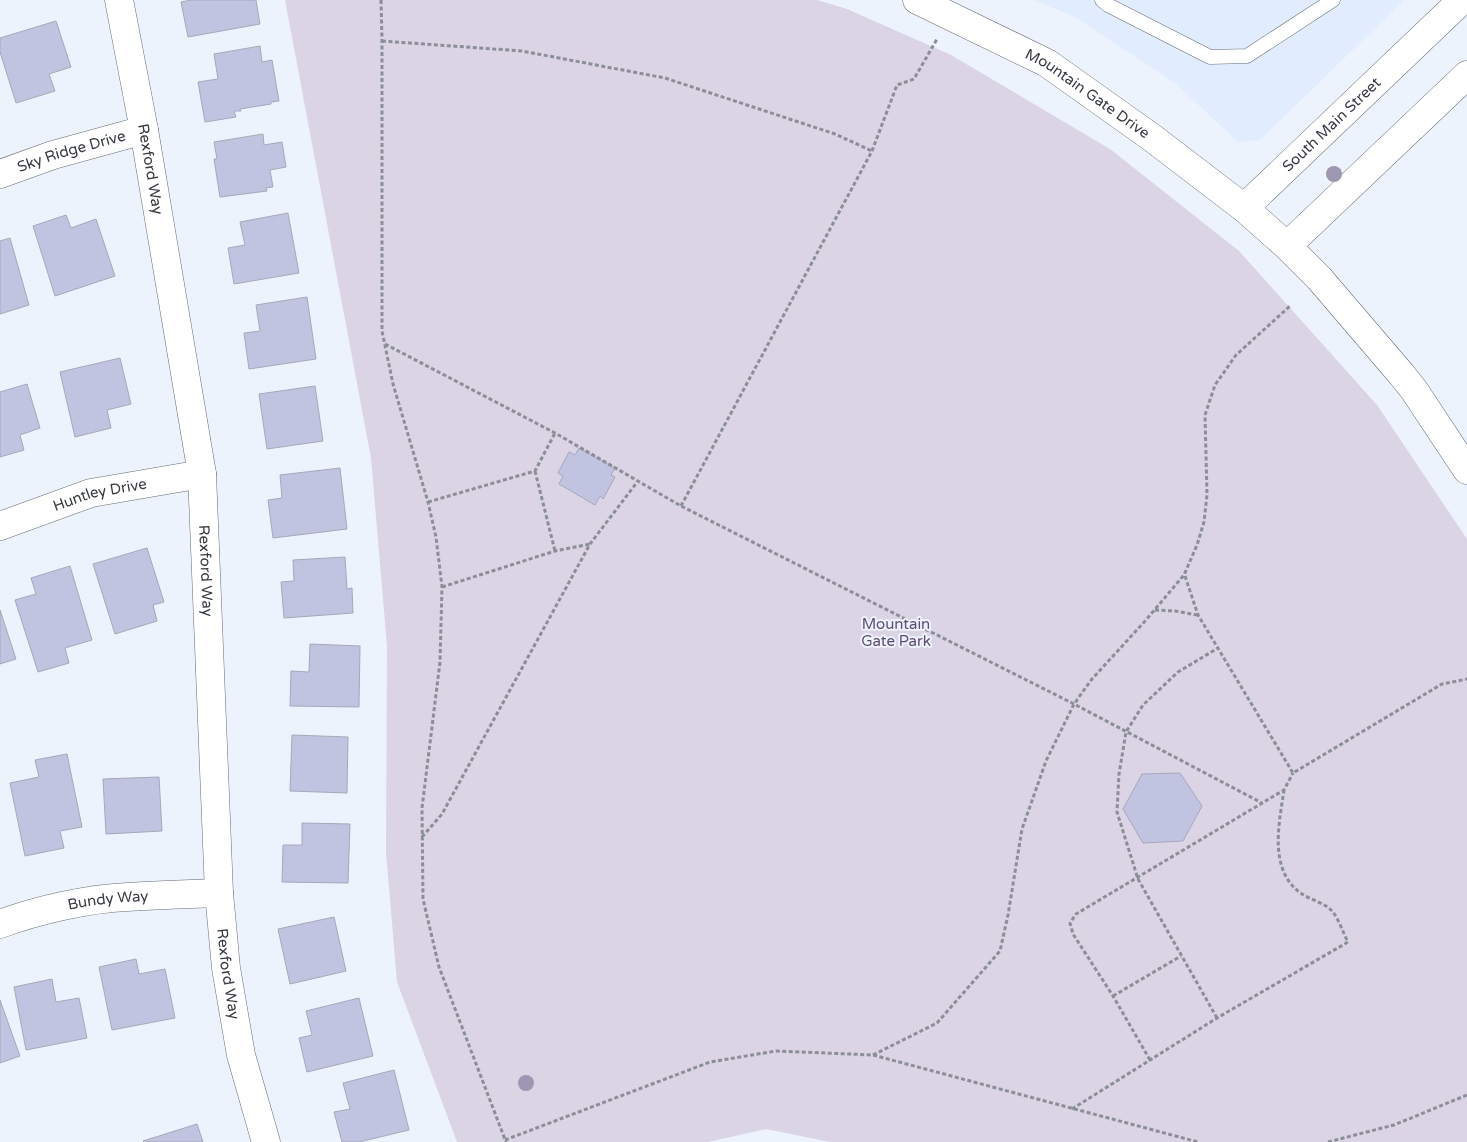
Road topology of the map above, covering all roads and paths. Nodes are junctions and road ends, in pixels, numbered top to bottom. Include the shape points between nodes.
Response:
1 (119, 0) edge
2 (381, 0) edge
3 (917, 0) edge
4 (1102, 0) edge
5 (1333, 0) edge
6 (1462, 0) edge
7 (948, 14) junction
8 (382, 41) junction
9 (1467, 75) edge
10 (144, 130) junction
11 (872, 151) junction
12 (0, 174) edge
13 (1244, 208) junction
14 (1288, 246) junction
15 (1290, 306) dead end
16 (385, 344) junction
17 (555, 433) junction
18 (1467, 470) edge
19 (534, 471) junction
20 (202, 474) junction
21 (638, 481) junction
22 (428, 502) junction
23 (681, 506) junction
24 (0, 526) edge
25 (590, 544) junction
26 (555, 550) junction
27 (1184, 575) junction
28 (442, 587) junction
29 (1155, 610) junction
30 (1198, 615) junction
31 (1218, 648) junction
32 (1467, 679) edge
33 (1074, 704) junction
34 (1126, 732) junction
35 (1292, 773) junction
36 (1284, 790) junction
37 (1262, 803) junction
38 (422, 838) junction
39 (1138, 878) junction
40 (219, 893) junction
41 (0, 924) edge
42 (1181, 956) junction
43 (1113, 996) junction
44 (1217, 1018) junction
45 (873, 1055) junction
46 (1150, 1060) junction
47 (1467, 1095) edge
48 (1071, 1109) junction
49 (505, 1141) edge
50 (266, 1142) edge
51 (1198, 1142) edge
52 (1328, 1142) edge

1 - 10 street, Rexford Way
2 - 8 path
3 - 7 street, Mountain Gate Drive
4 - 5 lane via 1210,57 1247,56
6 - 13 street, South Main Street
7 - 11 path via 914,79 897,86
7 - 13 street, Mountain Gate Drive via 1047,64
8 - 11 path via 522,51 665,78 835,134
8 - 16 path via 382,330
9 - 14 street
10 - 12 street, Sky Ridge Drive via 53,155
10 - 20 street, Rexford Way
11 - 23 path
13 - 14 street
14 - 18 street via 1414,390
15 - 27 path via 1236,355 1215,385 1205,415 1207,495 1204,522
16 - 17 path
16 - 22 path via 393,384
17 - 19 path
17 - 21 path
19 - 22 path
19 - 26 path
20 - 24 street, Huntley Drive via 91,493
20 - 40 street, Rexford Way
21 - 23 path
21 - 25 path
22 - 28 path
23 - 33 path
25 - 26 path
25 - 38 path via 442,814
26 - 28 path
27 - 29 path
27 - 30 path
28 - 38 path via 440,662 422,808
29 - 30 path
29 - 33 path via 1092,679
30 - 31 path
31 - 34 path via 1178,672 1143,705
31 - 35 path
32 - 35 path via 1442,684
33 - 34 path
33 - 45 path via 1046,761 1022,829 1000,951 937,1023
34 - 37 path
34 - 39 path via 1116,812
35 - 36 path
36 - 37 path
36 - 44 path via 1278,829 1279,856 1286,876 1300,893 1332,910 1348,942
37 - 39 path
38 - 49 path via 423,899 439,967
39 - 42 path
39 - 43 path via 1076,914 1070,923 1073,934
40 - 41 street, Bundy Way via 116,898 72,905
40 - 50 street, Rexford Way via 226,968 241,1055
42 - 43 path
42 - 44 path
43 - 46 path
44 - 46 path
45 - 48 path
45 - 49 path via 776,1051 710,1062
46 - 48 path
47 - 52 path via 1394,1125
48 - 51 path

